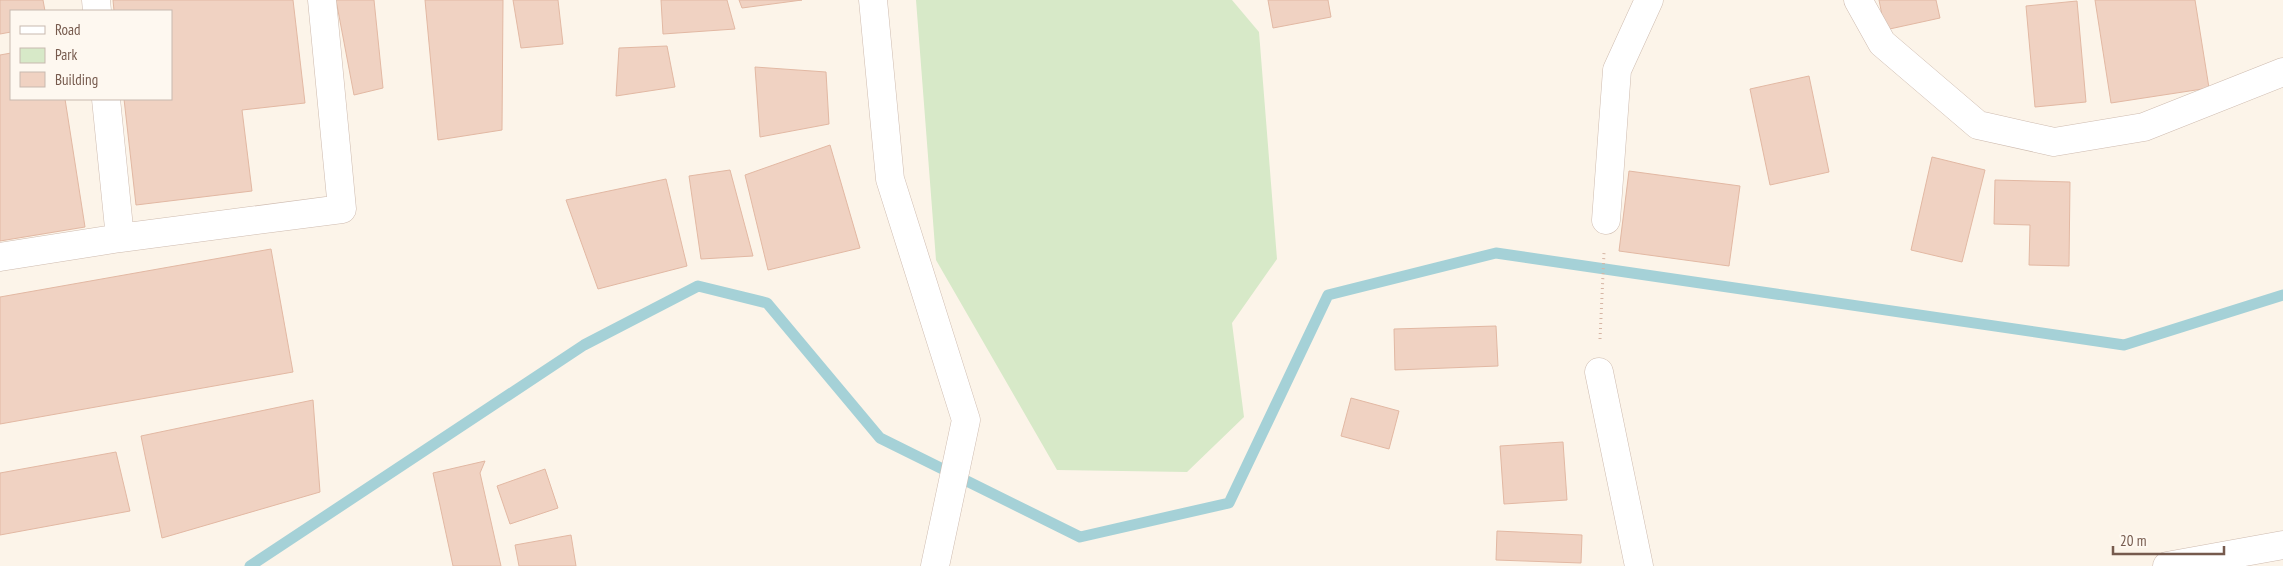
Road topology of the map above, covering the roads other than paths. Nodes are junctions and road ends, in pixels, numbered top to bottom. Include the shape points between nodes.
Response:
1 (322, 0) edge
2 (873, 0) edge
3 (1649, 0) edge
4 (1858, 0) edge
5 (2283, 72) edge
6 (106, 100) edge
7 (1606, 220) road end
8 (120, 238) junction
9 (0, 257) edge
10 (1599, 372) road end
11 (2283, 546) edge
12 (936, 558) edge
13 (1639, 566) edge
14 (2167, 566) edge

1 - 8 street via 342,209
2 - 12 street via 890,179 966,420
3 - 7 street via 1617,70
4 - 5 street via 1882,43 1978,125 2054,142 2144,127
6 - 8 street
8 - 9 street
10 - 13 street
11 - 14 street

